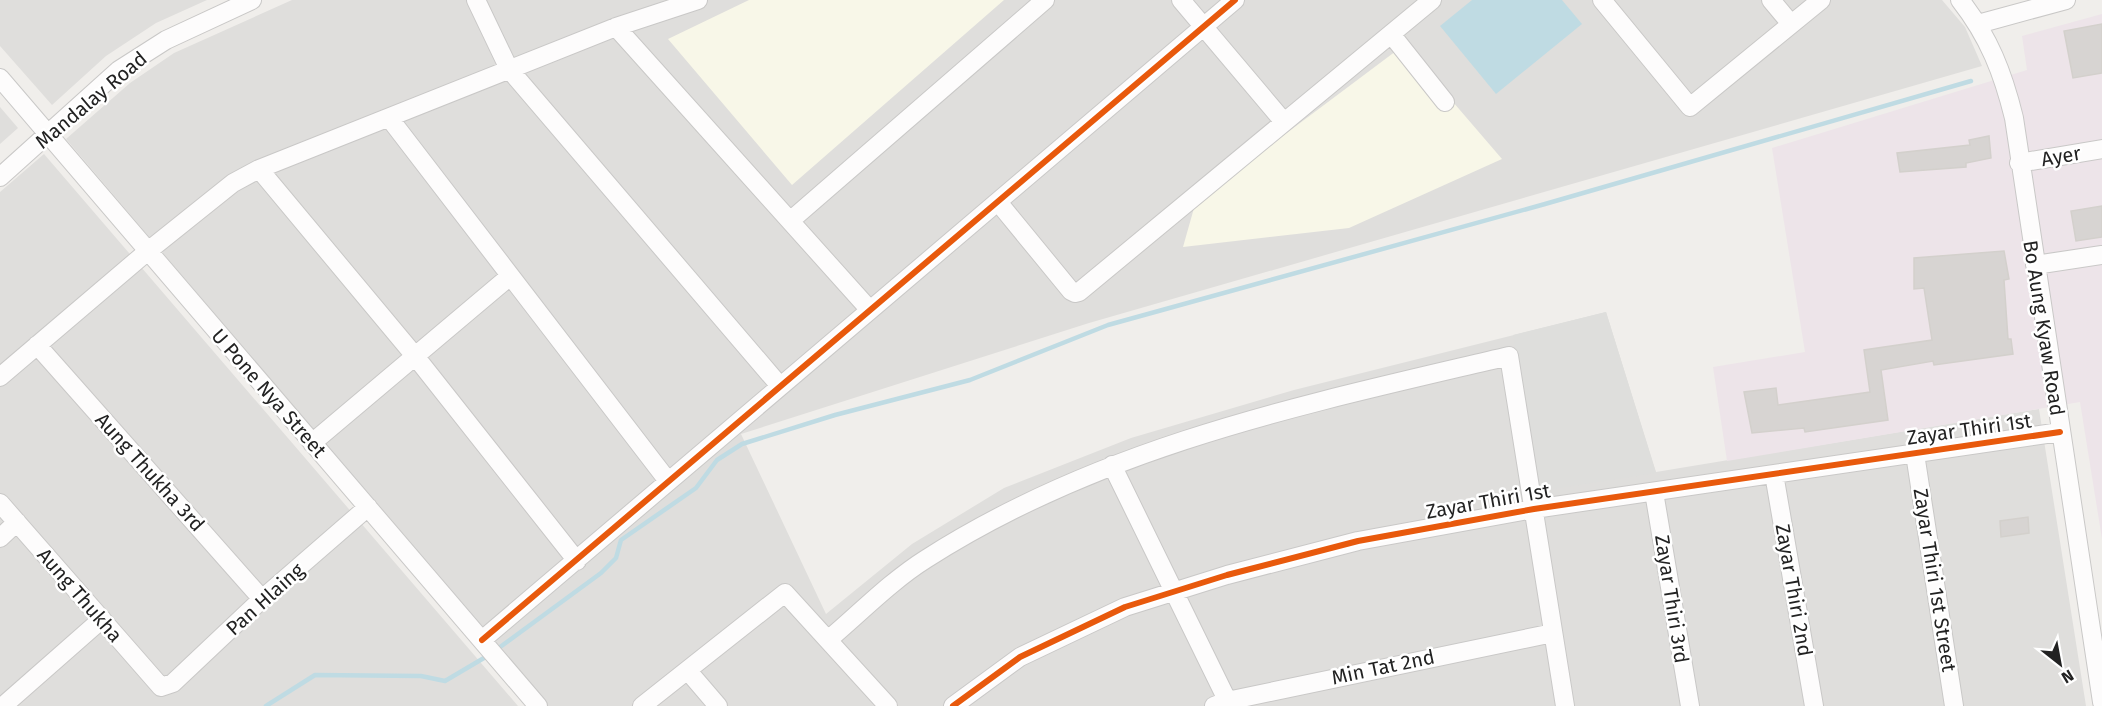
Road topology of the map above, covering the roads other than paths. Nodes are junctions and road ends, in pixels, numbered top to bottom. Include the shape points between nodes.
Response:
1 (252, 0) edge
2 (476, 0) edge
3 (698, 0) edge
4 (1046, 0) edge
5 (1181, 0) edge
6 (1235, 0) edge
7 (1432, 0) edge
8 (1602, 0) edge
9 (1771, 0) edge
10 (1821, 0) edge
11 (1960, 0) edge
12 (2066, 0) edge
13 (1791, 24) junction
14 (1978, 24) junction
15 (616, 27) junction
16 (1204, 27) junction
17 (1391, 34) junction
18 (508, 69) junction
19 (0, 78) edge
20 (1445, 102) dead end
21 (390, 119) junction
22 (1284, 122) junction
23 (48, 136) junction
24 (2102, 149) edge
25 (2019, 163) junction
26 (259, 169) junction
27 (0, 177) edge
28 (998, 202) junction
29 (790, 221) junction
30 (147, 251) junction
31 (2102, 255) edge
32 (2035, 265) junction
33 (509, 277) junction
34 (869, 309) junction
35 (37, 345) junction
36 (415, 356) junction
37 (0, 377) edge
38 (780, 386) junction
39 (2060, 432) junction
40 (312, 443) junction
41 (1915, 454) junction
42 (1112, 465) junction
43 (1774, 474) junction
44 (668, 481) junction
45 (1654, 492) junction
46 (0, 503) edge
47 (368, 507) junction
48 (1534, 509) junction
49 (17, 522) junction
50 (0, 538) edge
51 (577, 561) junction
52 (1174, 592) junction
53 (262, 599) junction
54 (2096, 615) edge
55 (102, 620) junction
56 (1553, 633) junction
57 (482, 640) junction
58 (828, 640) junction
59 (688, 671) junction
60 (2102, 702) edge
61 (1224, 704) edge
62 (3, 706) edge
63 (538, 706) edge
64 (642, 706) edge
65 (718, 706) edge
66 (888, 706) edge
67 (953, 706) edge
68 (1565, 706) edge
69 (1690, 706) edge
70 (1814, 706) edge
71 (1954, 706) edge

1 - 23 street, Mandalay Road via 166,40 119,70
2 - 18 street
3 - 15 street
4 - 29 street
5 - 16 street
6 - 16 street
7 - 17 street
8 - 13 street via 1690,107
9 - 13 street
10 - 13 street
11 - 14 street, Bo Aung Kyaw Road
12 - 14 street
14 - 25 street, Bo Aung Kyaw Road via 2004,76
15 - 18 street
15 - 29 street
16 - 22 street
16 - 28 street
17 - 20 street
17 - 22 street
18 - 21 street
18 - 38 street
19 - 23 street, U Pone Nya Street
21 - 26 street
21 - 33 street
22 - 28 street via 1075,293
23 - 27 street, Mandalay Road
23 - 30 street, U Pone Nya Street
24 - 25 street, Ayer
25 - 32 street, Bo Aung Kyaw Road
26 - 30 street via 233,183
26 - 36 street
28 - 34 street
29 - 34 street
30 - 35 street
30 - 40 street, U Pone Nya Street
31 - 32 street
32 - 39 street, Bo Aung Kyaw Road
33 - 36 street
33 - 44 street
34 - 38 street
35 - 37 street
35 - 53 street, Aung Thukha 3rd
36 - 40 street
36 - 51 street
38 - 44 street
39 - 41 street, Zayar Thiri 1st
39 - 54 street, Bo Aung Kyaw Road
40 - 47 street, U Pone Nya Street
41 - 43 street, Zayar Thiri 1st
41 - 71 street, Zayar Thiri 1st Street
42 - 48 street via 1204,432 1509,356
42 - 52 street
42 - 58 street via 1002,514 923,560
43 - 45 street, Zayar Thiri 1st
43 - 70 street, Zayar Thiri 2nd
44 - 51 street
45 - 48 street, Zayar Thiri 1st
45 - 69 street, Zayar Thiri 3rd
46 - 49 street, Aung Thukha
47 - 53 street, Pan Hlaing
47 - 57 street, U Pone Nya Street
48 - 52 street, Zayar Thiri 1st via 1358,541
48 - 56 street
49 - 50 street
49 - 55 street, Aung Thukha
51 - 57 street
52 - 61 street
52 - 67 street, Zayar Thiri 1st via 1125,607 1020,657
53 - 55 street, Aung Thukha via 173,683 160,687
54 - 60 street, Bo Aung Kyaw Road
55 - 62 street
56 - 61 street, Min Tat 2nd
56 - 68 street
57 - 63 street, U Pone Nya Street
58 - 59 street via 785,593
58 - 66 street
59 - 64 street
59 - 65 street

